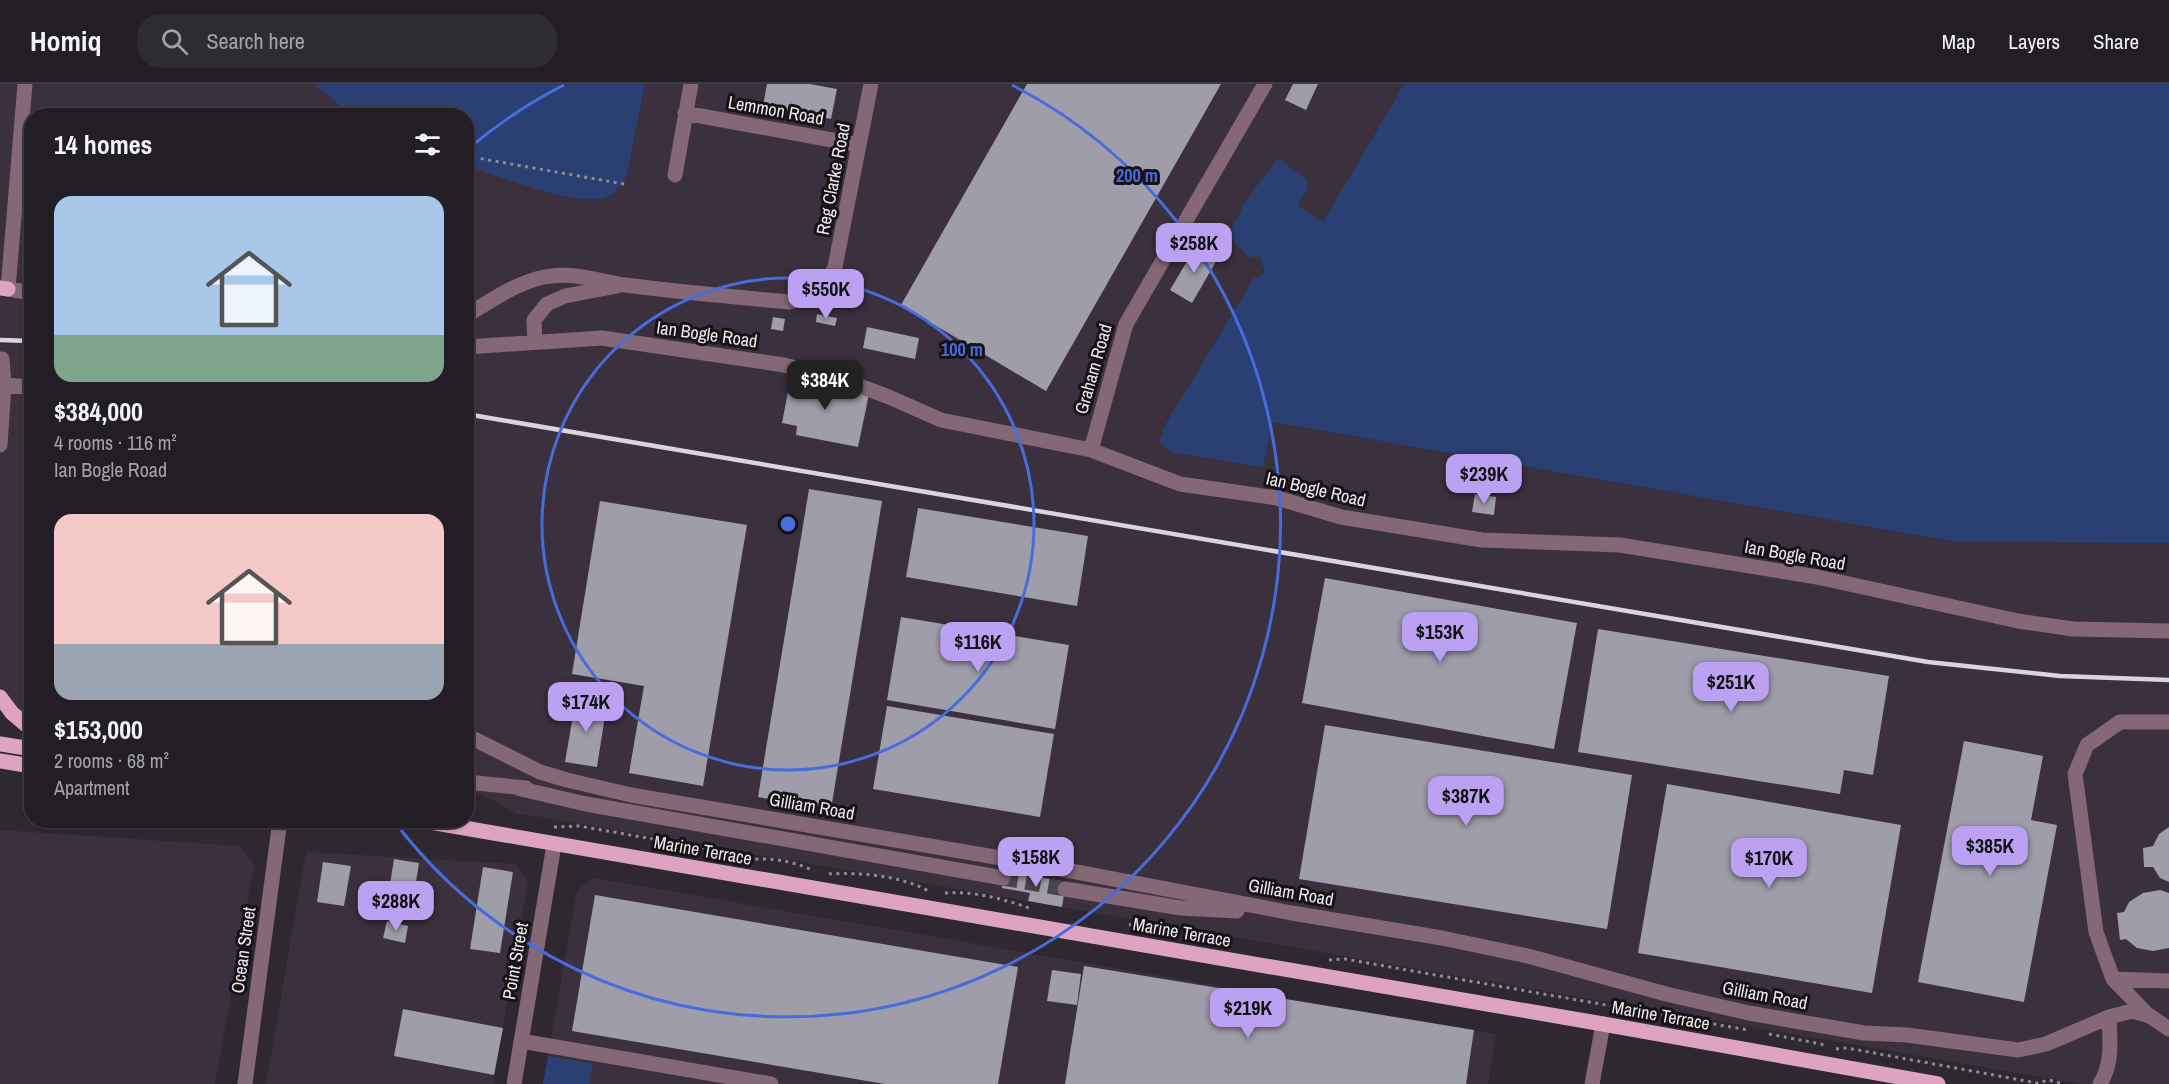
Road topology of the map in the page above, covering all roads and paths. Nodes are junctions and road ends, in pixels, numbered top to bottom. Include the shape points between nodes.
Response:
1 (25, 84) edge
2 (691, 84) edge
3 (871, 84) edge
4 (1265, 84) edge
5 (685, 113) junction
6 (859, 145) junction
7 (474, 157) edge
8 (675, 175) dead end
9 (624, 184) dead end
10 (623, 285) junction
11 (4, 289) edge
12 (24, 292) edge
13 (474, 312) edge
14 (536, 341) junction
15 (474, 346) edge
16 (2, 359) dead end
17 (4, 385) junction
18 (24, 386) edge
19 (0, 445) edge
20 (1091, 450) junction
21 (2169, 631) edge
22 (0, 697) edge
23 (2169, 722) edge
24 (24, 723) edge
25 (474, 739) edge
26 (0, 744) edge
27 (24, 748) edge
28 (0, 761) edge
29 (24, 765) edge
30 (474, 783) edge
31 (517, 788) junction
32 (631, 795) junction
33 (549, 827) dead end
34 (279, 828) edge
35 (462, 828) edge
36 (554, 845) junction
37 (1004, 878) tunnel mouth
38 (1065, 889) tunnel mouth
39 (934, 894) dead end
40 (943, 894) dead end
41 (1033, 909) dead end
42 (1292, 913) junction
43 (1125, 926) dead end
44 (1186, 936) dead end
45 (1326, 960) dead end
46 (2113, 979) junction
47 (2169, 981) edge
48 (2150, 1016) junction
49 (2109, 1017) junction
50 (1603, 1024) junction
51 (2169, 1029) edge
52 (1755, 1032) dead end
53 (1767, 1034) dead end
54 (521, 1041) junction
55 (245, 1084) edge
56 (514, 1084) edge
57 (771, 1084) edge
58 (1592, 1084) edge
59 (1938, 1084) edge
60 (2064, 1084) edge
61 (2100, 1084) edge

1 - 11 street
2 - 5 street
3 - 6 street, Reg Clarke Road
4 - 20 street, Graham Road via 1126,324
5 - 6 street, Lemmon Road
5 - 8 street
6 - 10 street, Reg Clarke Road via 835,267 826,286 809,298 789,302
7 - 9 path
10 - 13 street via 590,277 545,277
10 - 14 street via 565,296 548,304 534,320
11 - 12 street
14 - 15 street, Ian Bogle Road
14 - 20 street, Ian Bogle Road via 602,338 784,365 836,377 941,420
16 - 17 street
17 - 18 street
17 - 19 street
20 - 21 street, Ian Bogle Road via 1180,484 1277,498 1341,517 1482,540 1620,545 1817,577 2073,630
22 - 24 main road
23 - 46 street via 2120,722 2087,745 2075,774 2096,932
25 - 32 street, Gilliam Road via 540,772
26 - 27 main road
28 - 29 main road
30 - 31 street
31 - 32 street
31 - 37 street via 586,804
32 - 42 street, Gilliam Road via 1024,862
33 - 39 path via 579,826 722,851 741,861 764,858 804,866 821,875 849,872 915,883
34 - 55 street, Ocean Street
35 - 36 main road, Marine Terrace
36 - 50 main road, Marine Terrace
36 - 54 street, Point Street
38 - 42 street via 1180,908
40 - 41 path via 961,892
42 - 49 street, Gilliam Road via 1443,938 1749,1013 1864,1033 2018,1050 2046,1044
43 - 44 path via 1148,924
45 - 52 path via 1346,959
46 - 47 street
46 - 48 street
48 - 49 street, Gilliam Road via 2132,1011
48 - 51 street
49 - 61 street via 2111,1049 2107,1073
50 - 58 street
50 - 59 main road, Marine Terrace
53 - 60 path via 1830,1049 1847,1048 2037,1083 2049,1080
54 - 56 street, Point Street
54 - 57 street

